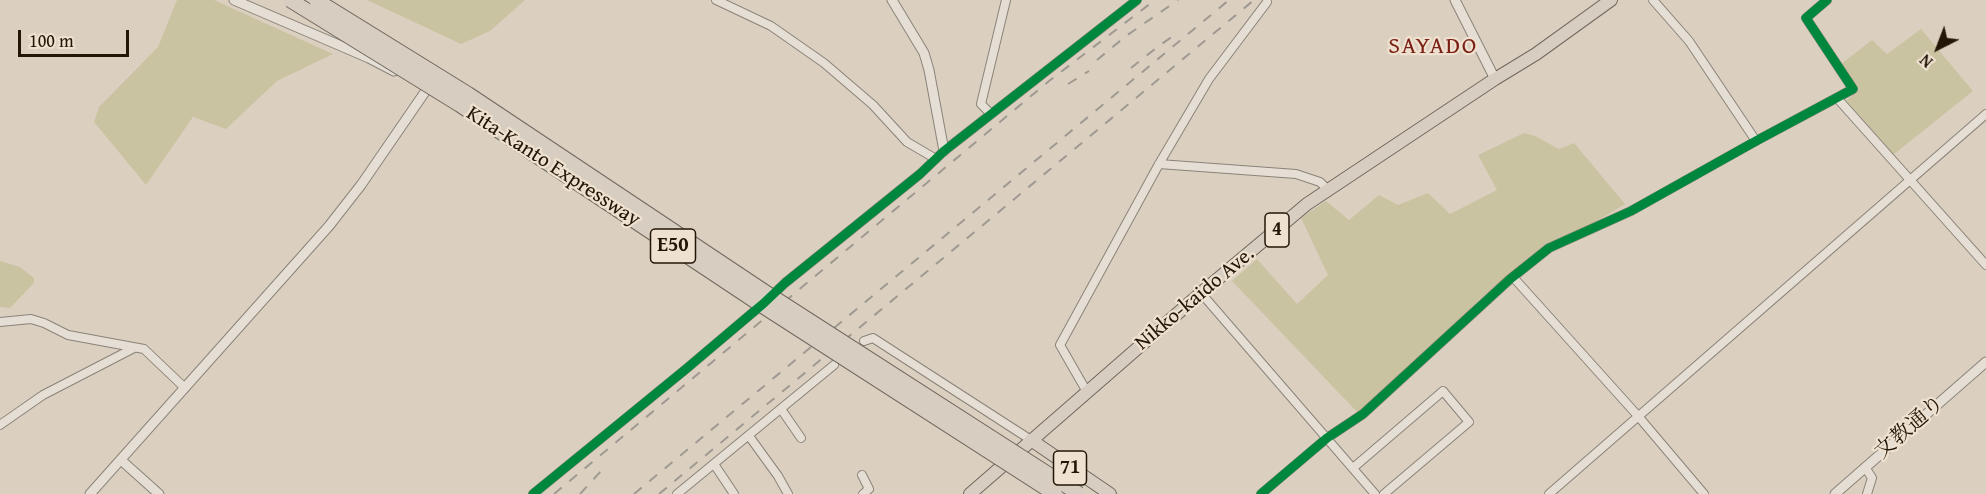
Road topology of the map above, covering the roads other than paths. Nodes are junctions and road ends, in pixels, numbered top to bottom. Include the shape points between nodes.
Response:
1 (234, 0) edge
2 (290, 0) edge
3 (316, 0) edge
4 (716, 0) edge
5 (892, 0) edge
6 (1006, 0) edge
7 (1137, 0) edge
8 (1455, 0) edge
9 (1611, 0) edge
10 (1653, 0) edge
11 (1827, 0) edge
12 (1267, 2) dead end
13 (1495, 79) junction
14 (427, 89) junction
15 (1837, 98) junction
16 (991, 114) junction
17 (1986, 114) edge
18 (1756, 141) junction
19 (944, 151) junction
20 (936, 159) junction
21 (1159, 164) junction
22 (1910, 180) junction
23 (1327, 189) junction
24 (1986, 265) edge
25 (1513, 277) junction
26 (1201, 293) junction
27 (759, 307) junction
28 (0, 322) edge
29 (864, 341) dead end
30 (134, 348) junction
31 (1986, 362) edge
32 (834, 364) dead end
33 (184, 388) junction
34 (1087, 392) junction
35 (781, 409) junction
36 (1638, 416) junction
37 (0, 425) edge
38 (748, 436) junction
39 (801, 438) dead end
40 (1327, 438) junction
41 (1031, 440) junction
42 (121, 460) junction
43 (1005, 463) junction
44 (714, 464) junction
45 (1865, 467) junction
46 (1353, 468) junction
47 (862, 475) dead end
48 (90, 494) edge
49 (159, 494) edge
50 (533, 494) edge
51 (677, 494) edge
52 (734, 494) edge
53 (788, 494) edge
54 (863, 494) edge
55 (970, 494) edge
56 (1049, 494) edge
57 (1055, 494) edge
58 (1079, 494) edge
59 (1110, 494) edge
60 (1261, 494) edge
61 (1375, 494) edge
62 (1384, 494) edge
63 (1549, 494) edge
64 (1704, 494) edge
65 (1835, 494) edge
66 (1867, 494) edge

1 - 14 street via 369,58
2 - 57 highway, Kita-Kanto Expressway / E50, bridge via 460,105
3 - 58 highway, Kita-Kanto Expressway / E50, bridge via 468,94
4 - 20 street via 771,26 824,63 873,105 907,142
5 - 19 street via 924,53
6 - 16 street via 981,104
7 - 16 street
8 - 13 street
9 - 13 main road, Nikko-kaido Ave. / 4
10 - 18 street via 1689,40
11 - 15 street via 1806,18 1853,89
12 - 21 street via 1209,78
13 - 23 main road, Nikko-kaido Ave. / 4
14 - 27 street
14 - 33 street via 329,226
15 - 18 street
15 - 22 street
16 - 19 street
17 - 22 street
18 - 25 street via 1631,211 1549,248
19 - 20 street
20 - 27 street
21 - 23 street via 1296,174 1320,182
21 - 34 street via 1060,345
22 - 24 street
22 - 36 street
23 - 26 main road, Nikko-kaido Ave. / 4
25 - 36 street
25 - 40 street via 1363,414
26 - 34 main road, Nikko-kaido Ave. / 4
26 - 40 street
27 - 50 street
28 - 30 street via 30,319 68,335
29 - 41 street via 873,338
30 - 33 street via 144,349
30 - 37 street via 43,395
31 - 45 street, 文教通り
32 - 35 street
33 - 42 street
34 - 41 main road, Nikko-kaido Ave. / 4
35 - 38 street
35 - 39 street
36 - 63 street
36 - 64 street
38 - 44 street
38 - 53 street
40 - 46 street
40 - 60 street
41 - 43 main road, Nikko-kaido Ave. / 4
41 - 59 main road, 71
42 - 48 street
42 - 49 street
43 - 55 main road, Nikko-kaido Ave. / 4
43 - 56 main road, 71
44 - 51 street
44 - 52 street
45 - 65 street, 文教通り
45 - 66 street via 1872,478
46 - 61 street
46 - 62 street via 1443,391 1469,422
47 - 54 street via 869,489

